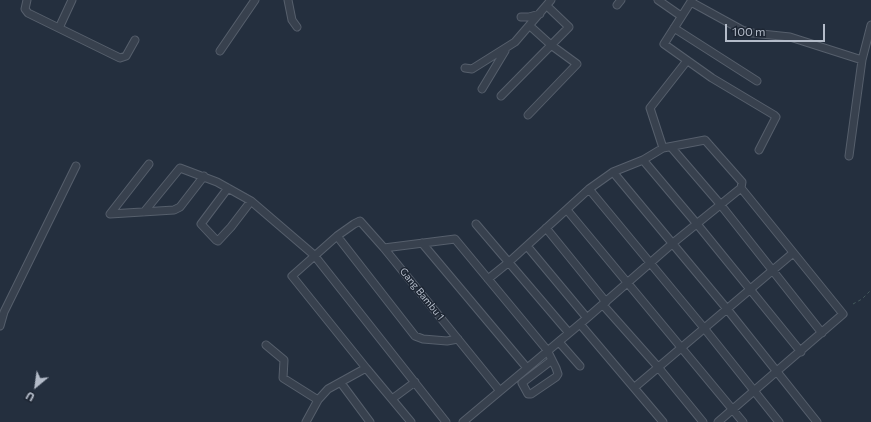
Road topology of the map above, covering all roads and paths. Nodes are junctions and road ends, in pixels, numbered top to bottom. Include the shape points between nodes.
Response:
1 (27, 0) edge
2 (72, 0) edge
3 (255, 0) edge
4 (288, 0) edge
5 (658, 0) edge
6 (691, 1) edge
7 (549, 3) edge
8 (540, 14) junction
9 (681, 16) junction
10 (521, 17) dead end
11 (530, 26) junction
12 (297, 27) dead end
13 (59, 28) junction
14 (674, 28) junction
15 (870, 28) edge
16 (135, 40) dead end
17 (551, 45) junction
18 (506, 49) junction
19 (220, 52) dead end
20 (871, 55) edge
21 (863, 57) junction
22 (686, 62) junction
23 (465, 68) dead end
24 (757, 81) dead end
25 (482, 89) dead end
26 (501, 96) dead end
27 (528, 115) dead end
28 (667, 147) junction
29 (759, 150) dead end
30 (849, 156) dead end
31 (643, 160) junction
32 (149, 164) dead end
33 (76, 166) dead end
34 (614, 172) junction
35 (204, 176) junction
36 (228, 188) junction
37 (741, 188) junction
38 (589, 189) junction
39 (251, 201) junction
40 (720, 204) junction
41 (567, 210) junction
42 (144, 212) junction
43 (476, 224) dead end
44 (697, 224) junction
45 (546, 228) junction
46 (337, 236) junction
47 (422, 243) junction
48 (673, 243) junction
49 (527, 246) junction
50 (384, 248) junction
51 (793, 253) junction
52 (314, 255) junction
53 (509, 262) junction
54 (650, 263) junction
55 (772, 271) junction
56 (488, 279) junction
57 (628, 283) junction
58 (749, 290) junction
59 (871, 290) edge
60 (605, 303) junction
61 (853, 304) dead end
62 (727, 309) junction
63 (2, 315) edge
64 (587, 318) junction
65 (580, 324) junction
66 (0, 326) edge
67 (704, 328) junction
68 (569, 333) junction
69 (822, 333) junction
70 (458, 339) junction
71 (559, 342) junction
72 (266, 345) dead end
73 (682, 347) junction
74 (547, 350) junction
75 (801, 352) junction
76 (552, 360) junction
77 (580, 366) dead end
78 (658, 367) junction
79 (366, 368) junction
80 (527, 368) junction
81 (778, 371) junction
82 (341, 382) junction
83 (415, 382) junction
84 (635, 387) junction
85 (500, 391) junction
86 (755, 391) junction
87 (392, 399) junction
88 (318, 400) junction
89 (733, 409) junction
90 (366, 421) edge
91 (306, 422) edge
92 (411, 422) edge
93 (446, 422) edge
94 (463, 422) edge
95 (663, 422) edge
96 (703, 422) edge
97 (718, 422) edge
98 (743, 422) edge
99 (779, 422) edge
100 (817, 422) edge

1 - 13 street via 25,9 28,13
2 - 13 street
3 - 19 street
4 - 12 street via 292,20
5 - 9 street
6 - 9 street
6 - 21 street via 742,30 790,37
7 - 8 street
7 - 17 street via 569,27
8 - 10 street
8 - 11 street
9 - 14 street
11 - 17 street
11 - 18 street
13 - 16 street via 120,58 126,56
14 - 22 street via 663,44
14 - 24 street
15 - 21 street
17 - 26 street
17 - 27 street via 577,64
18 - 23 street via 472,69
18 - 25 street
20 - 21 street
21 - 30 street
22 - 28 street via 650,108
22 - 29 street via 776,117
28 - 31 street
28 - 37 street via 705,140 742,182
28 - 40 street
31 - 34 street
31 - 44 street
32 - 42 street via 110,214
33 - 63 street
34 - 38 street
34 - 48 street
35 - 36 street
35 - 42 street via 177,209
35 - 42 street via 180,168
36 - 39 street
36 - 39 street via 201,224 216,240 218,241 231,227
37 - 40 street
37 - 51 street
38 - 41 street
38 - 54 street
39 - 52 street
40 - 44 street
40 - 55 street
41 - 45 street
41 - 57 street
43 - 53 street
44 - 48 street
44 - 58 street
45 - 49 street
45 - 60 street
46 - 50 street, Gang Bambu 1 via 360,221
46 - 52 street
46 - 70 street via 415,336 447,341
47 - 50 street
47 - 56 street via 455,239
47 - 80 street
48 - 54 street
48 - 62 street
49 - 53 street
49 - 64 street
50 - 70 street, Gang Bambu 1
51 - 55 street
51 - 69 street via 843,312
52 - 79 street via 294,272 292,277
52 - 83 street
53 - 56 street
53 - 68 street
54 - 57 street
54 - 67 street
55 - 58 street
55 - 69 street
56 - 74 street
57 - 60 street
57 - 73 street
58 - 62 street
58 - 75 street
59 - 61 path
60 - 64 street
60 - 78 street
62 - 67 street
62 - 81 street
63 - 66 street
64 - 65 street
65 - 68 street
65 - 84 street
67 - 73 street
67 - 86 street
68 - 71 street
69 - 75 street
70 - 85 street, Gang Bambu 1
71 - 74 street
71 - 77 street
72 - 88 street via 284,360 283,378
73 - 78 street
73 - 89 street
74 - 76 street
74 - 80 street
75 - 81 street
76 - 76 street via 558,374 556,377 528,394 522,383
78 - 84 street
78 - 96 street
79 - 82 street
79 - 87 street
80 - 85 street
81 - 86 street
81 - 100 street
82 - 88 street via 328,389
82 - 90 street
83 - 87 street
83 - 93 street
84 - 95 street
85 - 94 street
86 - 89 street
86 - 99 street
87 - 92 street
88 - 91 street
89 - 97 street
89 - 98 street

